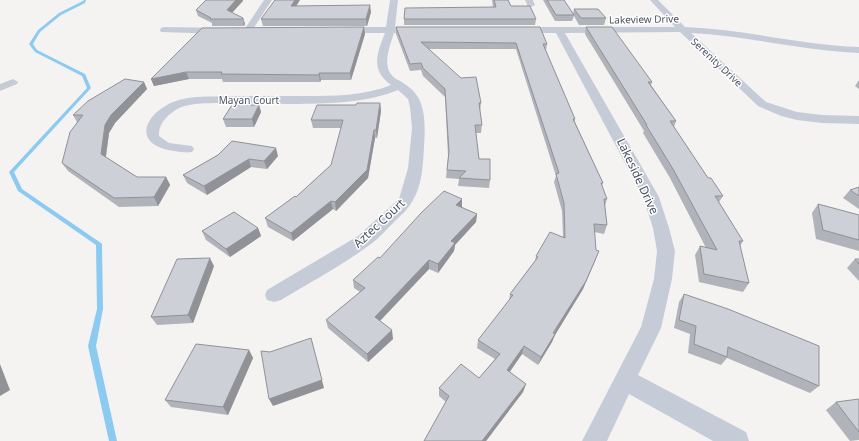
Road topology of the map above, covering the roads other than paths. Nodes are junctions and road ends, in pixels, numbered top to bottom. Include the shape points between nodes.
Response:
1 (268, 0) edge
2 (394, 0) edge
3 (654, 0) edge
4 (682, 29) junction
5 (164, 30) dead end
6 (334, 30) edge
7 (390, 30) junction
8 (428, 30) edge
9 (514, 30) edge
10 (560, 31) junction
11 (859, 50) edge
12 (13, 82) dead end
13 (401, 85) junction
14 (0, 88) edge
15 (859, 120) edge
16 (187, 149) dead end
17 (274, 295) dead end
18 (626, 380) junction
19 (594, 441) edge
20 (737, 441) edge

1 - 5 street via 244,30
2 - 7 street, Aztec Court
3 - 4 street, Serenity Drive
4 - 10 street, Lakeview Drive
4 - 11 street, Lakeview Drive via 808,46
4 - 15 street, Serenity Drive via 762,104 786,114 818,120
6 - 7 street
7 - 8 street
7 - 13 street, Aztec Court via 381,57 382,65 390,81
9 - 10 street, Lakeview Drive
10 - 18 street, Lakeside Drive via 651,197 666,251 663,279 651,328
12 - 14 street
13 - 16 street, Mayan Court via 384,92 343,99 209,100 177,105 160,116 152,129 153,138 165,146
13 - 17 street, Aztec Court via 413,96 418,130 415,173 412,188 405,201 361,243
18 - 19 street, Lakeside Drive
18 - 20 street

